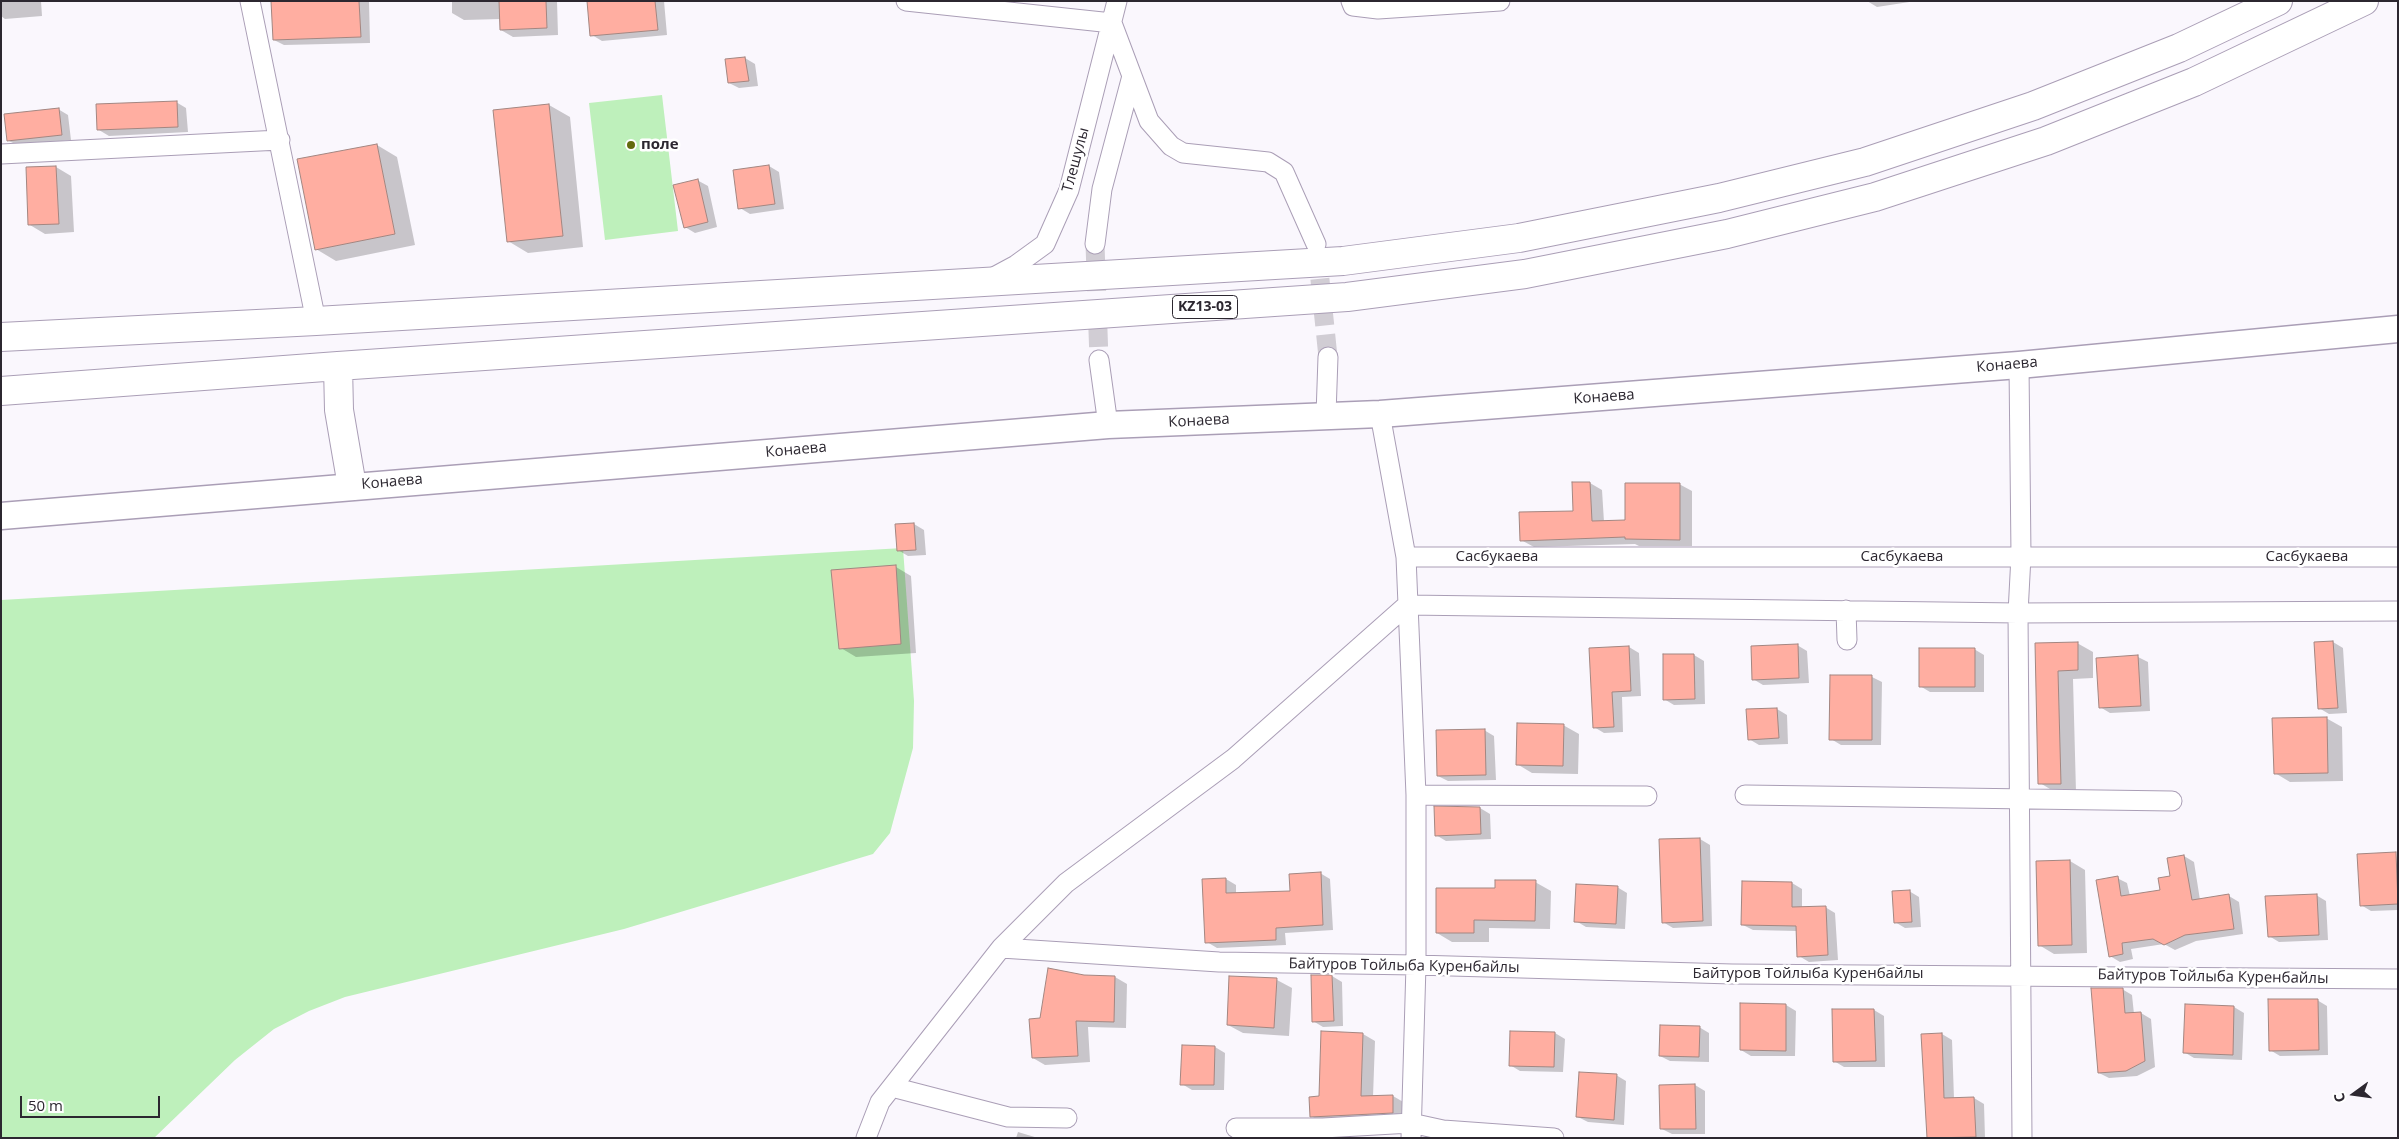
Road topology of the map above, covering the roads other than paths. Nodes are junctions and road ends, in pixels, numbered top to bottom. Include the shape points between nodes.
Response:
1 (250, 1) edge
2 (906, 1) edge
3 (1116, 1) edge
4 (1351, 1) edge
5 (1500, 1) edge
6 (2278, 1) edge
7 (2364, 1) edge
8 (1112, 23) junction
9 (1132, 76) junction
10 (280, 140) junction
11 (1, 154) edge
12 (1096, 244) tunnel mouth
13 (1316, 244) tunnel mouth
14 (982, 283) junction
15 (316, 322) junction
16 (2398, 329) edge
17 (1, 337) edge
18 (1328, 357) tunnel mouth
19 (1099, 360) tunnel mouth
20 (2019, 364) junction
21 (338, 366) junction
22 (1, 391) edge
23 (1380, 414) junction
24 (1326, 415) junction
25 (1108, 425) junction
26 (352, 486) junction
27 (1, 516) edge
28 (2021, 556) junction
29 (1406, 557) junction
30 (2398, 557) edge
31 (1407, 606) junction
32 (1846, 610) junction
33 (2398, 611) edge
34 (2018, 613) junction
35 (1847, 640) dead end
36 (1416, 795) junction
37 (1746, 795) dead end
38 (1647, 796) dead end
39 (2020, 798) junction
40 (2172, 801) dead end
41 (1001, 948) junction
42 (1416, 965) junction
43 (2022, 975) junction
44 (2398, 979) edge
45 (892, 1087) junction
46 (1067, 1118) dead end
47 (1236, 1128) dead end
48 (1411, 1130) edge
49 (866, 1138) edge
50 (1554, 1138) edge
51 (2022, 1138) edge

1 - 10 street
2 - 8 street
3 - 8 street, Тлешулы
4 - 5 street via 1353,6 1378,9
6 - 14 highway via 2179,48 2033,106 1864,162 1719,198 1519,238 1343,261
7 - 21 highway, KZ13-03 via 2194,82 2046,140 1875,197 1727,234 1525,274 1347,297
8 - 9 street
8 - 14 street, Тлешулы via 1069,190 1044,244 1016,265
9 - 12 street via 1102,188
9 - 13 street via 1149,121 1183,153 1268,162 1284,172
10 - 11 street
10 - 15 street
14 - 15 highway
15 - 17 highway
16 - 20 main road, Конаева
18 - 24 street
19 - 25 street
20 - 23 main road, Конаева
20 - 28 street
21 - 22 highway, KZ13-03
21 - 26 highway via 339,410
23 - 24 main road, Конаева
23 - 29 street
24 - 25 main road, Конаева
25 - 26 main road, Конаева
26 - 27 main road, Конаева
28 - 29 street, Сасбукаева
28 - 30 street, Сасбукаева
28 - 34 street
29 - 31 street
31 - 32 street
31 - 36 street
31 - 41 street via 1233,758 1066,883
32 - 34 street
32 - 35 street
33 - 34 street
34 - 39 street
36 - 38 street
36 - 42 street
37 - 39 street
39 - 40 street
39 - 43 street
41 - 42 street, Байтуров Тойлыба Куренбайлы via 1219,962
41 - 45 street
42 - 43 street, Байтуров Тойлыба Куренбайлы via 1732,974
42 - 48 street
43 - 44 street, Байтуров Тойлыба Куренбайлы
43 - 51 street
45 - 46 street via 1008,1116
45 - 49 street via 880,1102
47 - 48 street
48 - 50 street

